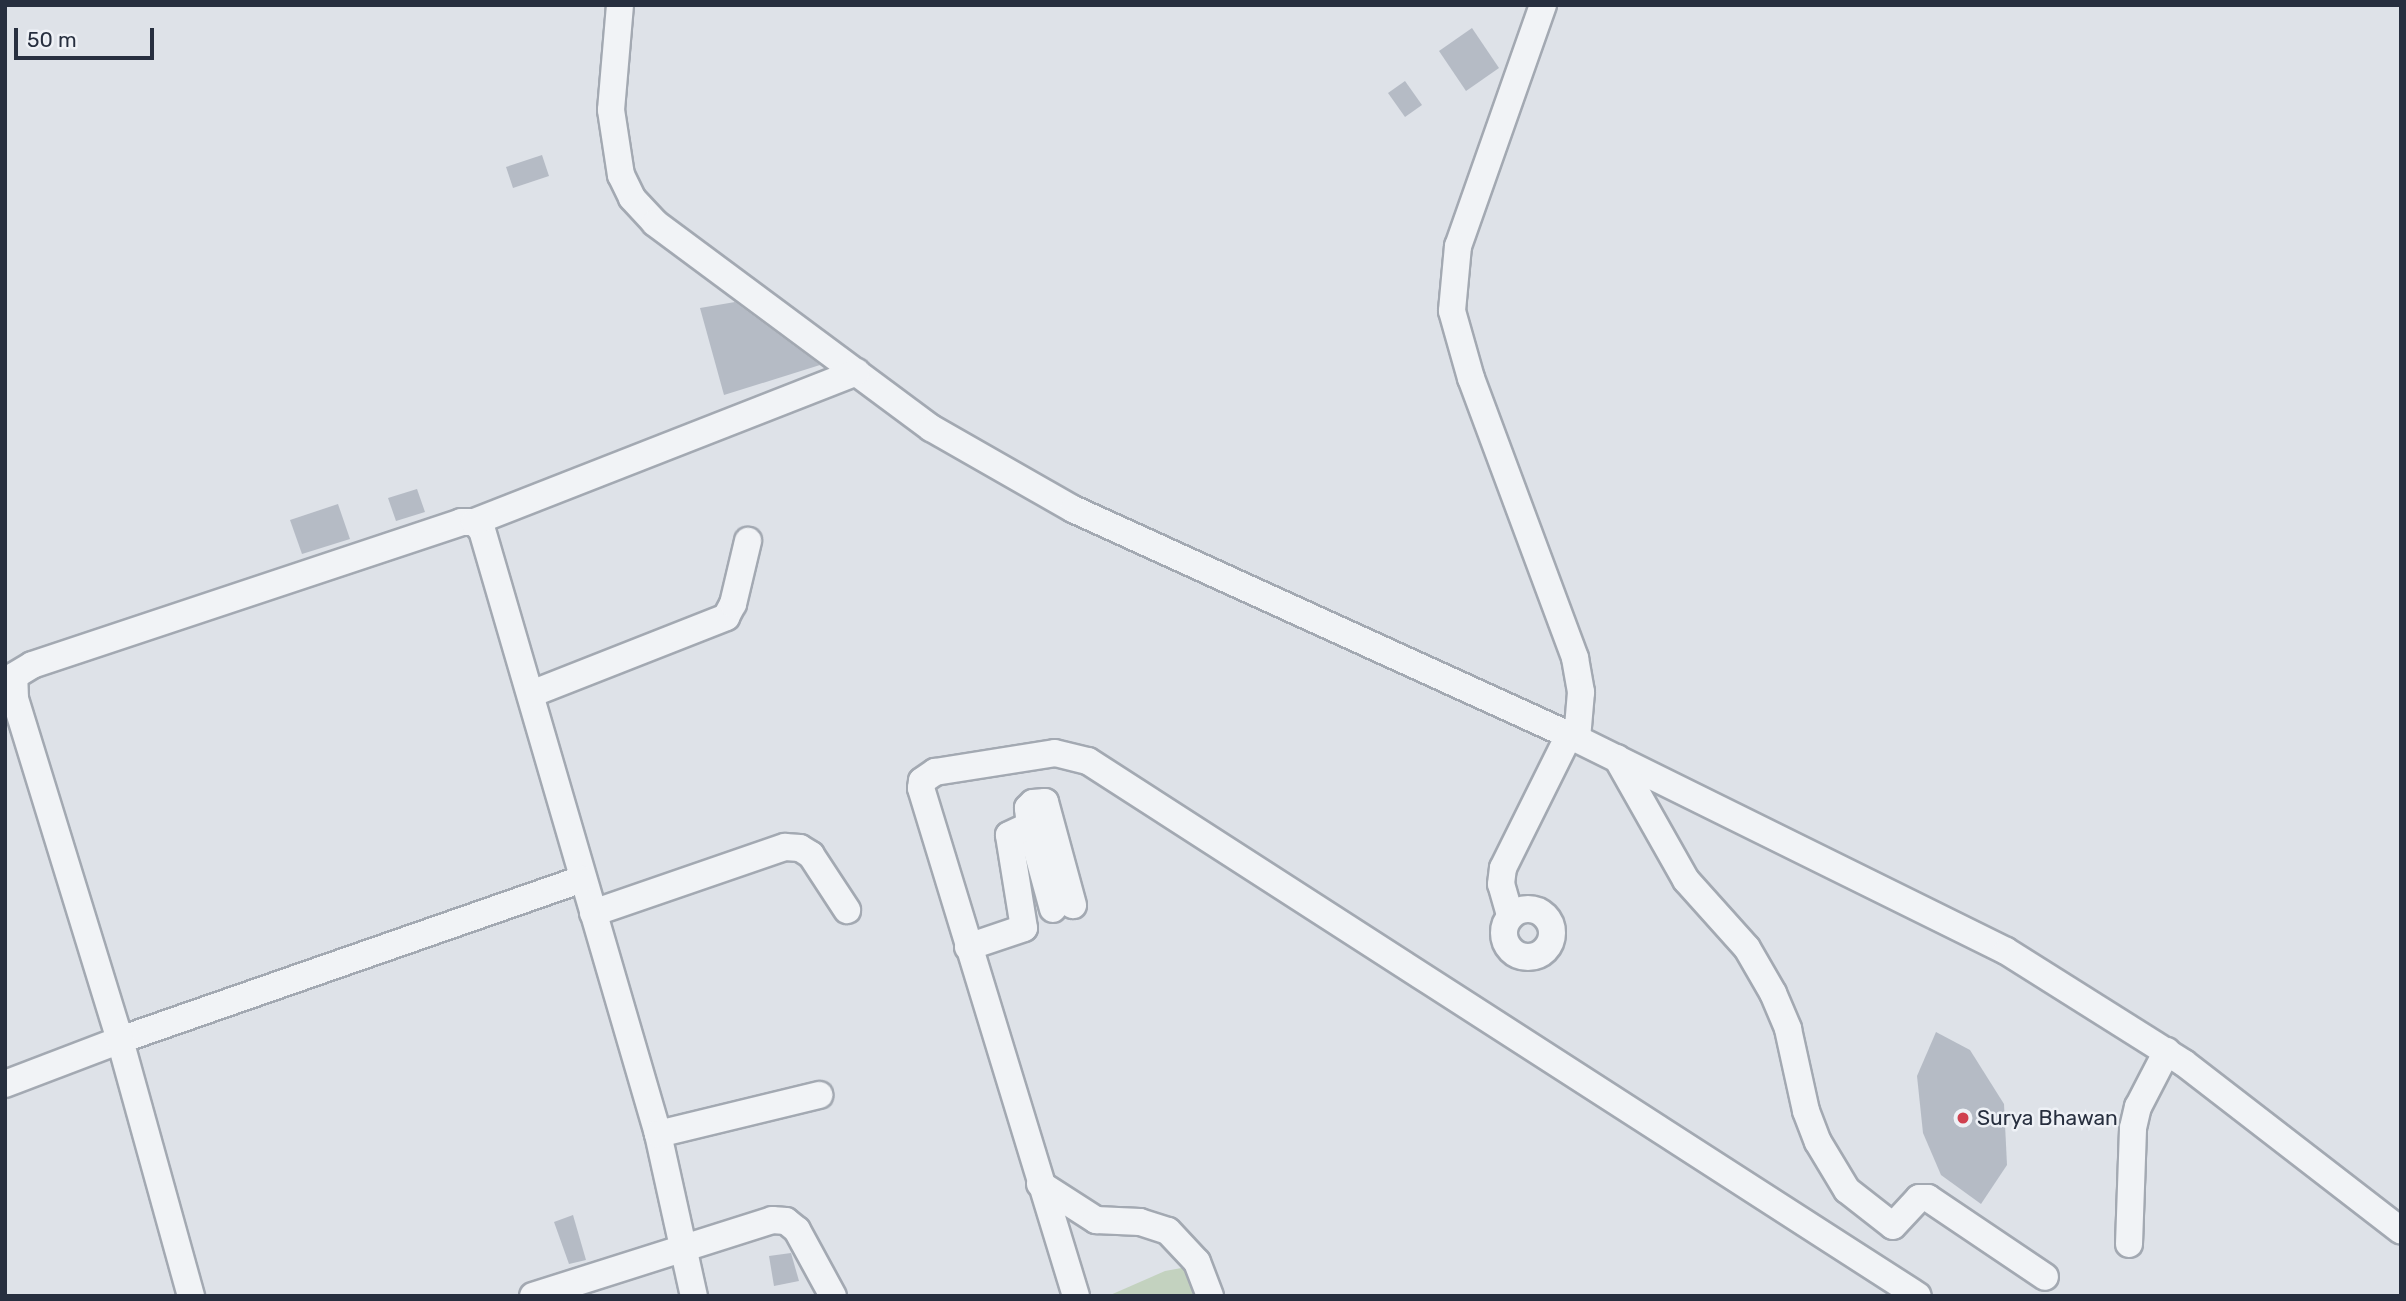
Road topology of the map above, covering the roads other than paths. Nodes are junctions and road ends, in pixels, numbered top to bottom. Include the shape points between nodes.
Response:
1 (620, 5) edge
2 (1543, 5) edge
3 (857, 372) junction
4 (474, 522) junction
5 (748, 541) dead end
6 (531, 694) junction
7 (1573, 737) junction
8 (1617, 758) junction
9 (582, 879) junction
10 (1063, 907) dead end
11 (847, 910) dead end
12 (593, 913) junction
13 (1510, 915) dead end
14 (968, 947) junction
15 (120, 1040) junction
16 (2167, 1051) junction
17 (5, 1084) edge
18 (819, 1095) dead end
19 (658, 1134) junction
20 (1040, 1184) junction
21 (2401, 1231) edge
22 (2129, 1244) dead end
23 (686, 1245) junction
24 (2045, 1277) dead end
25 (191, 1296) edge
26 (533, 1296) edge
27 (694, 1296) edge
28 (833, 1296) edge
29 (1076, 1296) edge
30 (1210, 1296) edge
31 (1918, 1296) edge

1 - 3 street via 611,110 621,175 632,198 655,223
2 - 7 street via 1458,246 1452,311 1467,367 1575,658 1581,692
3 - 4 street
3 - 7 street via 931,428 1073,509
4 - 6 street via 482,530
4 - 15 street via 461,522 32,665 14,676 15,699
5 - 6 street via 726,617
6 - 9 street
7 - 8 street
7 - 13 street via 1503,868 1501,884
8 - 16 street via 2006,951
8 - 24 street via 1686,880 1747,948 1768,984 1788,1028 1796,1073 1818,1142 1847,1190 1893,1226 1919,1198 1928,1198
9 - 12 street
9 - 15 street
10 - 14 street via 1044,801 1028,805 1030,825 1009,835 1024,928
11 - 12 street via 811,855 785,847
12 - 19 street
14 - 20 street
14 - 31 street via 922,798 922,781 935,772 1055,753 1088,761
15 - 17 street
15 - 25 street
16 - 21 street
16 - 22 street via 2138,1107 2133,1128
18 - 19 street
19 - 23 street
20 - 29 street
20 - 30 street via 1096,1220 1140,1222 1168,1231 1196,1262
23 - 26 street
23 - 27 street
23 - 28 street via 772,1220 786,1222 797,1230

